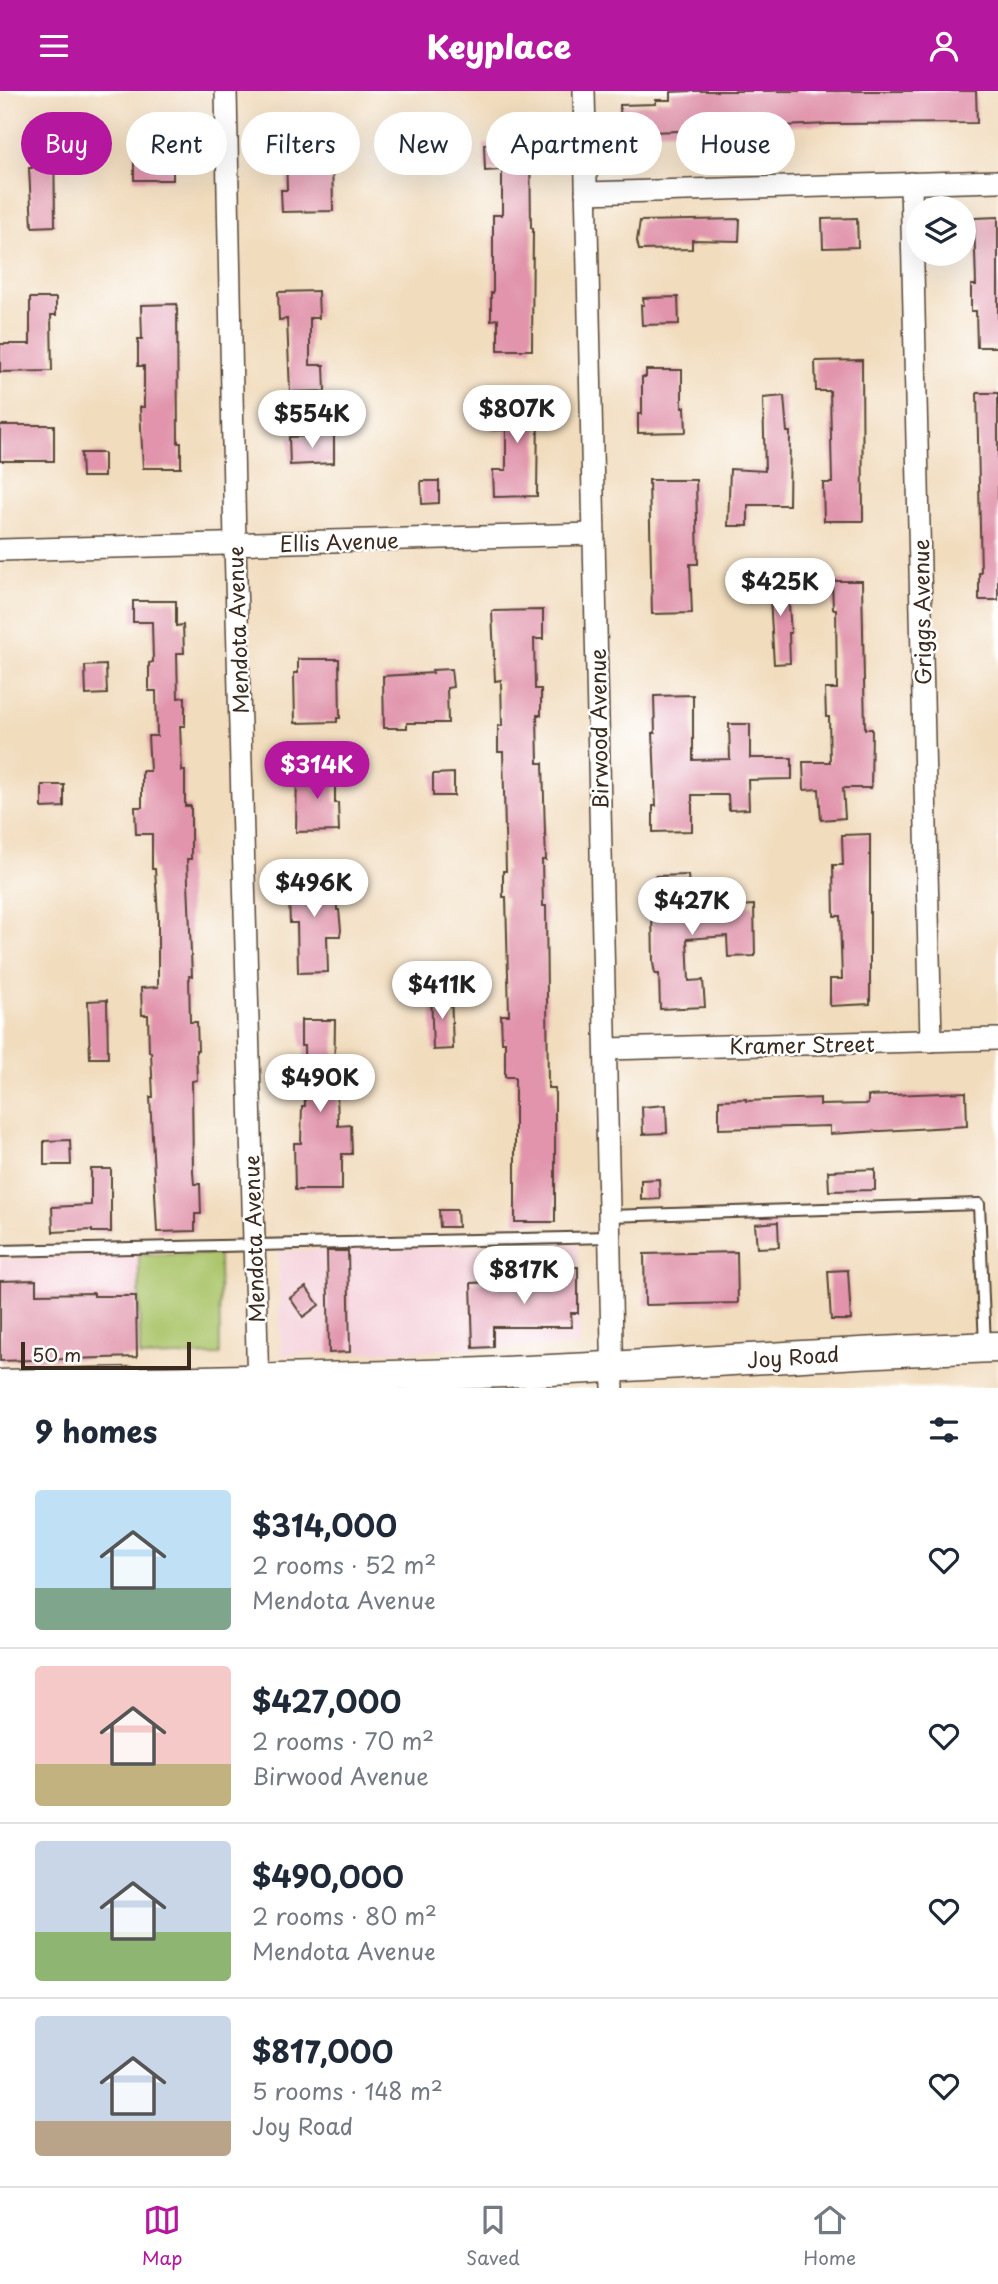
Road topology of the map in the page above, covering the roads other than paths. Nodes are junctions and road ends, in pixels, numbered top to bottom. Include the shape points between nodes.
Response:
1 (226, 91) edge
2 (584, 91) edge
3 (998, 181) edge
4 (911, 183) junction
5 (586, 193) junction
6 (593, 534) junction
7 (235, 543) junction
8 (0, 549) edge
9 (998, 1039) edge
10 (931, 1041) junction
11 (606, 1049) junction
12 (610, 1227) junction
13 (254, 1244) junction
14 (0, 1251) edge
15 (992, 1348) edge
16 (613, 1377) edge
17 (526, 1380) edge
18 (257, 1383) edge
19 (0, 1385) edge

1 - 7 street, Mendota Avenue
2 - 5 street, Birwood Avenue
3 - 4 street
4 - 5 street
4 - 10 street, Griggs Avenue
5 - 6 street, Birwood Avenue
6 - 7 street, Ellis Avenue
6 - 11 street, Birwood Avenue
7 - 8 street, Ellis Avenue
7 - 13 street, Mendota Avenue
9 - 10 street, Kramer Street
10 - 11 street, Kramer Street
11 - 12 street, Birwood Avenue
12 - 13 lane
12 - 15 lane via 979,1203
12 - 16 street, Birwood Avenue
13 - 14 lane
13 - 18 street, Mendota Avenue
15 - 16 street, Joy Road via 834,1353
16 - 17 street, Joy Road
17 - 18 street, Joy Road
18 - 19 street, Joy Road

